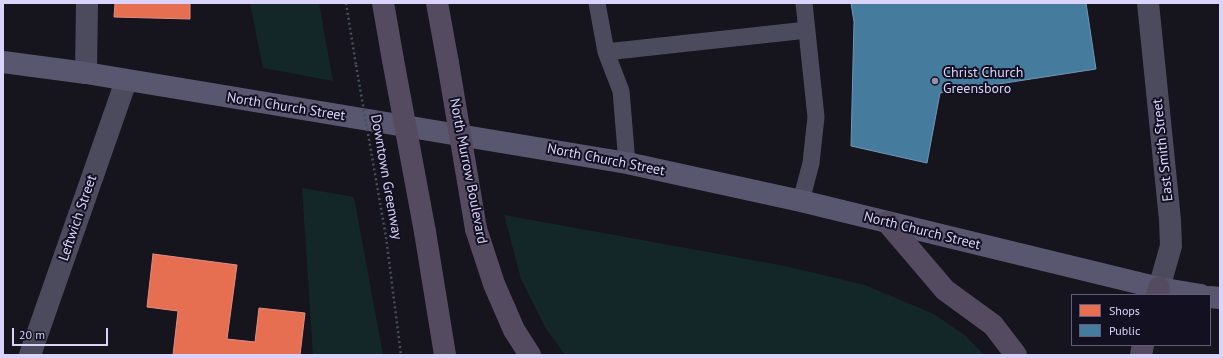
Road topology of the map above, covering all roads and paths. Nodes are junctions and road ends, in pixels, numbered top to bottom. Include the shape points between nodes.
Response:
1 (87, 3) edge
2 (346, 3) edge
3 (383, 3) edge
4 (437, 3) edge
5 (597, 3) edge
6 (804, 3) edge
7 (1148, 3) edge
8 (807, 30) junction
9 (606, 52) junction
10 (3, 62) edge
11 (86, 73) junction
12 (126, 81) junction
13 (627, 163) junction
14 (800, 201) junction
15 (887, 222) junction
16 (1158, 292) edge
17 (1187, 294) edge
18 (30, 355) edge
19 (401, 355) edge
20 (445, 355) edge
21 (530, 355) edge
22 (1016, 355) edge

1 - 11 street
2 - 19 path, Downtown Greenway, bridge via 386,237
3 - 20 main road, bridge
4 - 21 main road, North Murrow Boulevard, bridge via 476,229 514,330
5 - 9 lane
6 - 8 lane
7 - 16 street, East Smith Street via 1171,246
8 - 9 lane
8 - 14 lane via 816,117 811,163
9 - 13 lane via 621,91
10 - 11 street, North Church Street
11 - 12 street, North Church Street
12 - 13 street, North Church Street
12 - 18 street, Leftwich Street
13 - 14 street, North Church Street
14 - 15 street, North Church Street
15 - 16 street, North Church Street
15 - 22 main road via 944,290 993,325
16 - 17 street, North Church Street

